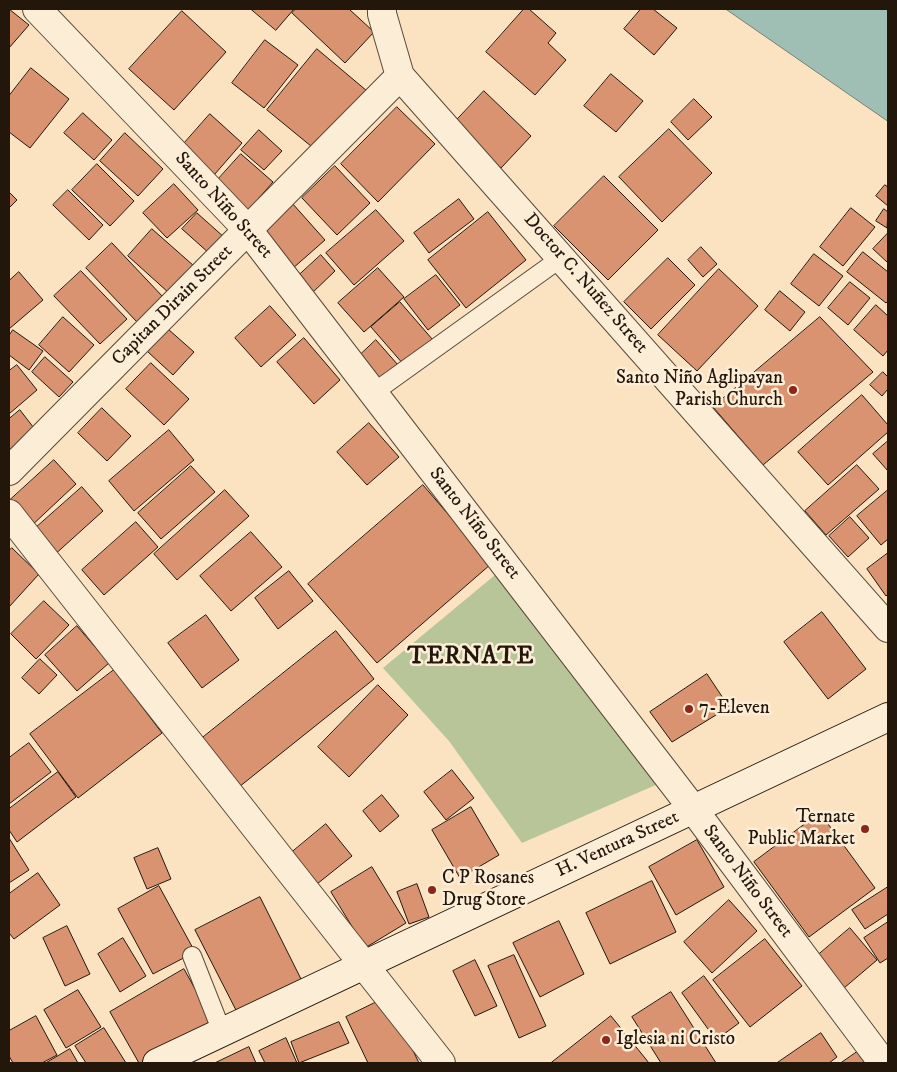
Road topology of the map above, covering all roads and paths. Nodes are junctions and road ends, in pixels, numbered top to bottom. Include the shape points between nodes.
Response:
1 (36, 9) edge
2 (382, 9) edge
3 (400, 76) junction
4 (248, 230) junction
5 (561, 258) junction
6 (373, 393) junction
7 (9, 472) edge
8 (9, 514) edge
9 (888, 628) edge
10 (888, 717) edge
11 (693, 809) junction
12 (192, 956) dead end
13 (363, 966) junction
14 (222, 1032) junction
15 (157, 1063) edge
16 (441, 1063) edge
17 (883, 1063) edge

1 - 4 street, Santo Niño Street
2 - 3 street
3 - 4 street, Capitan Dirain Street
3 - 5 street, Doctor C. Nuñez Street
4 - 6 street, Santo Niño Street
4 - 7 street, Capitan Dirain Street
5 - 6 lane
5 - 9 street, Doctor C. Nuñez Street
6 - 11 street, Santo Niño Street
8 - 13 street
10 - 11 street, H. Ventura Street
11 - 13 street, H. Ventura Street
11 - 17 street, Santo Niño Street
12 - 14 lane
13 - 14 street, H. Ventura Street
13 - 16 street
14 - 15 street, H. Ventura Street

